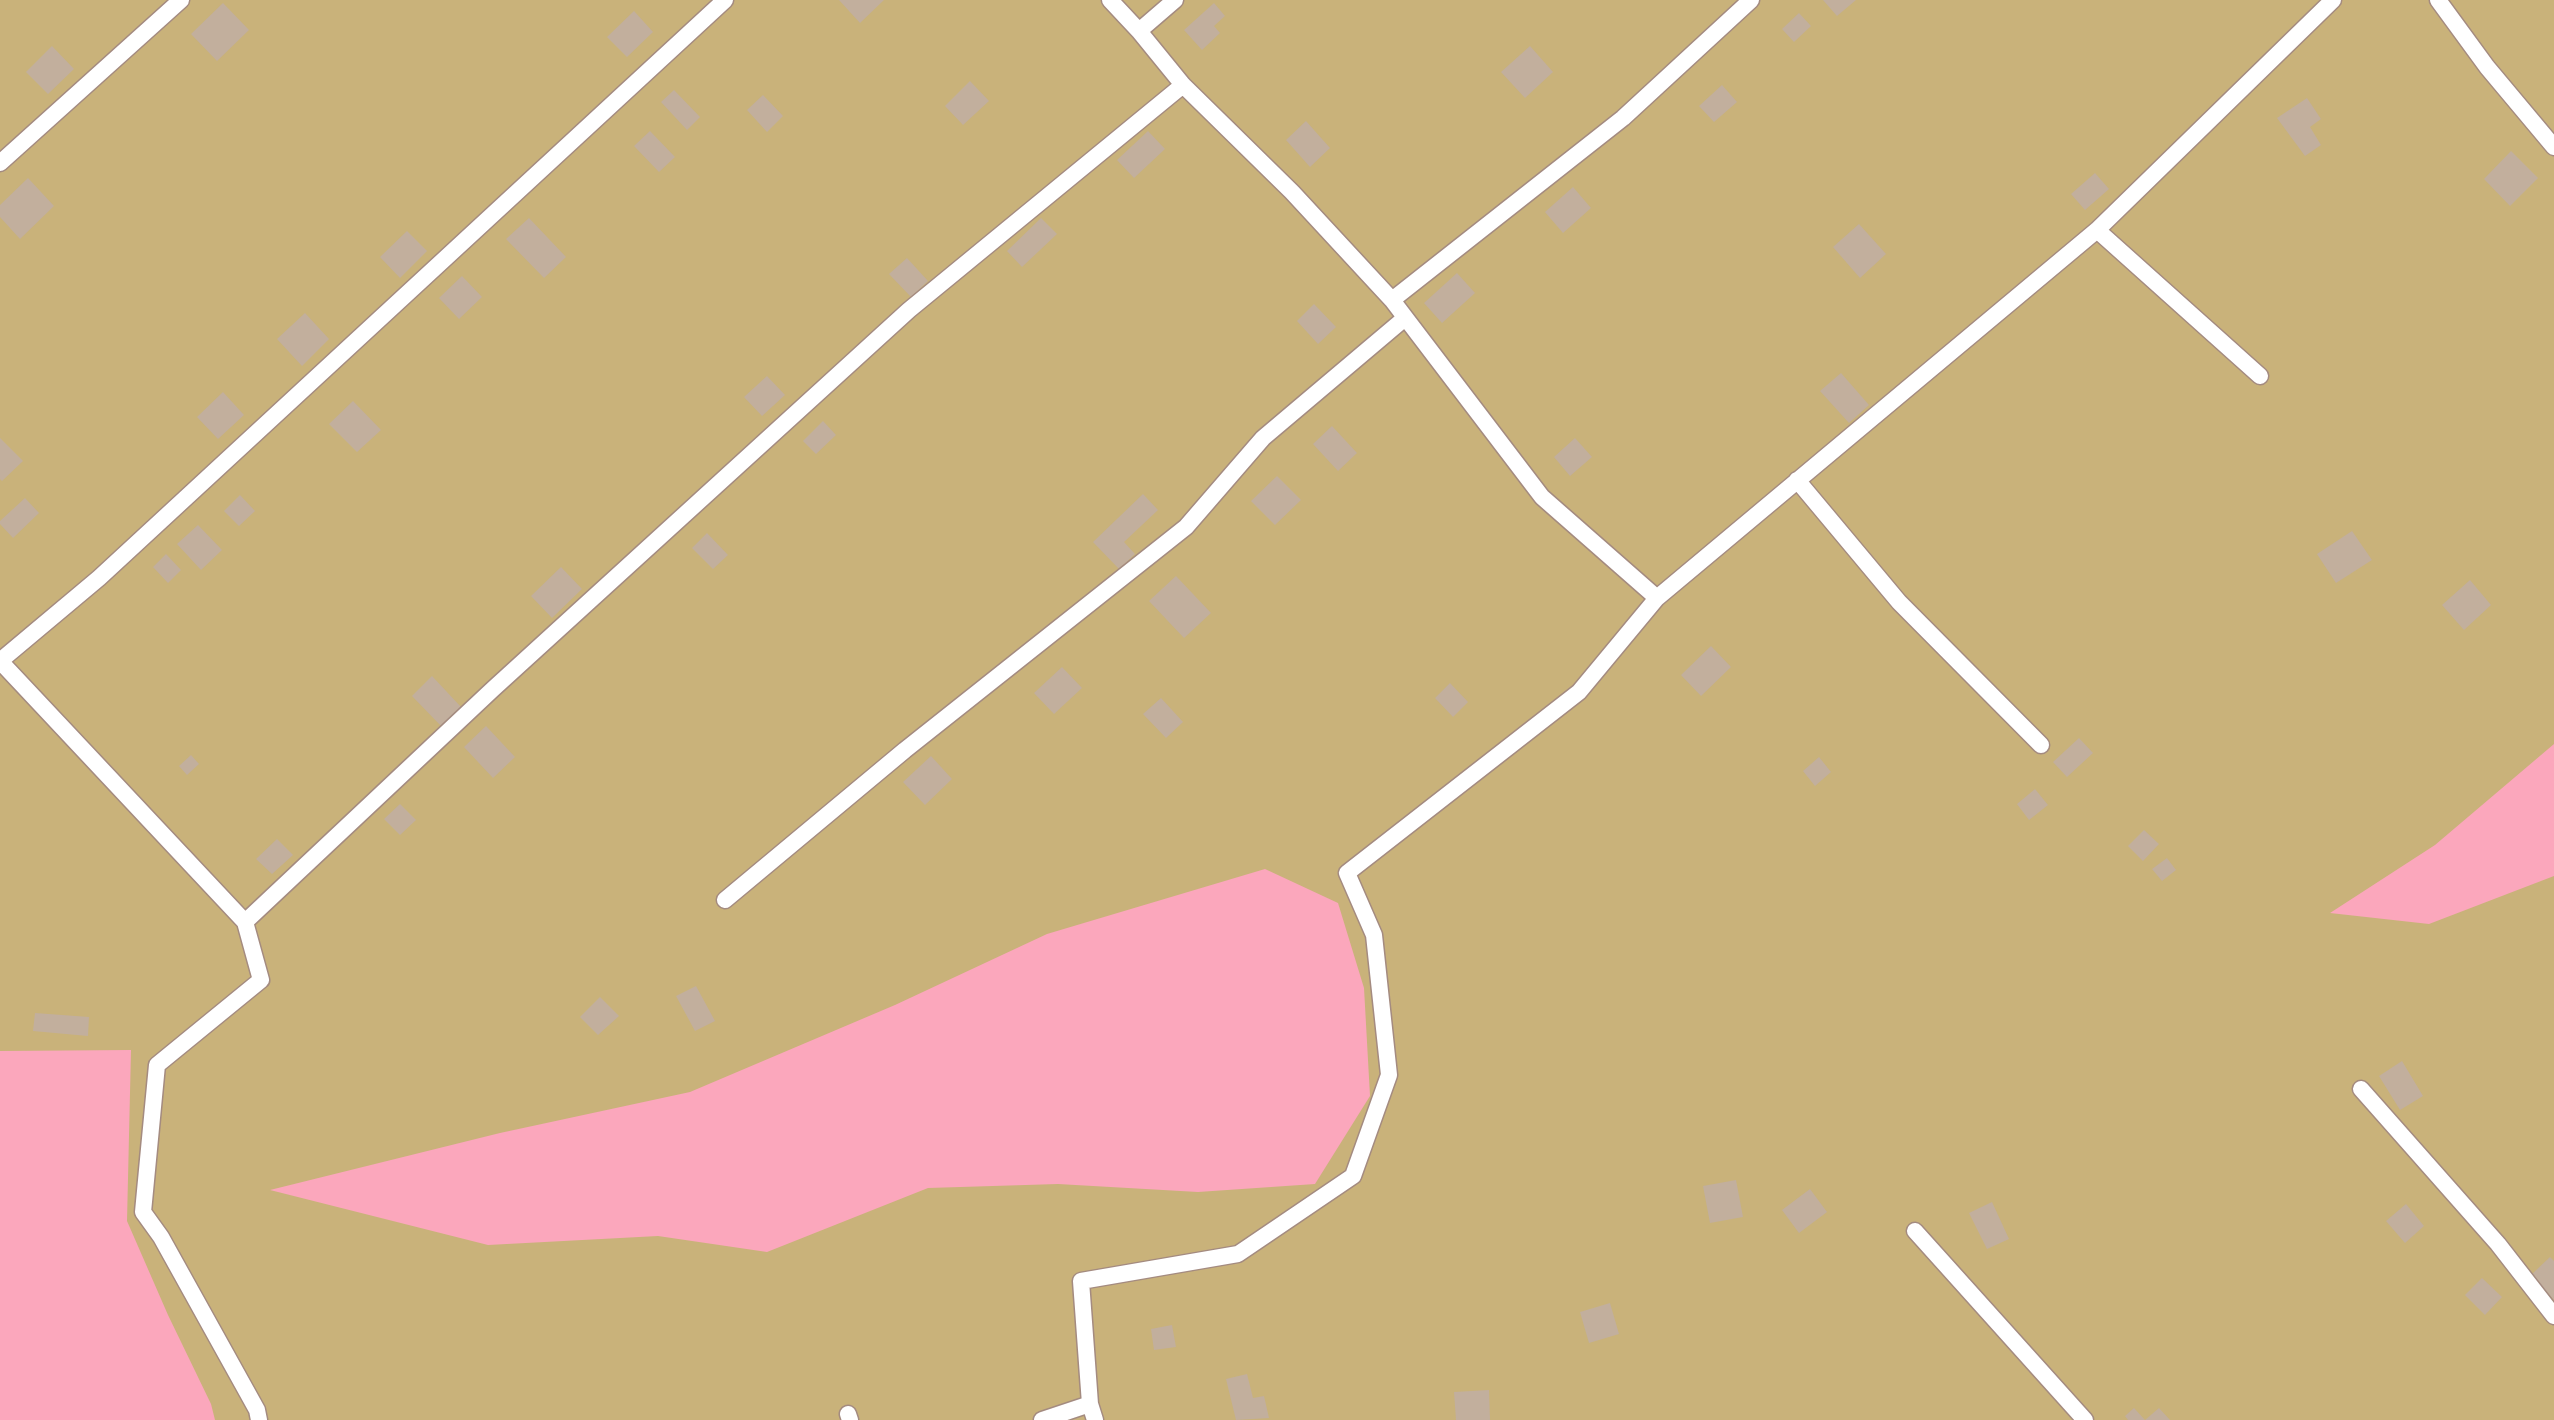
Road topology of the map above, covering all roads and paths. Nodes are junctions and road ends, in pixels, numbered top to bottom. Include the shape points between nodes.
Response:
1 (181, 0) edge
2 (725, 0) edge
3 (1110, 0) edge
4 (1175, 0) edge
5 (1751, 0) edge
6 (2333, 0) edge
7 (2438, 0) edge
8 (1139, 31) junction
9 (1182, 85) junction
10 (2554, 147) edge
11 (0, 163) edge
12 (2097, 230) junction
13 (1392, 300) junction
14 (1405, 318) junction
15 (2260, 376) dead end
16 (1797, 480) junction
17 (1657, 598) junction
18 (0, 661) edge
19 (2041, 745) dead end
20 (725, 900) dead end
21 (245, 922) junction
22 (2361, 1089) dead end
23 (1915, 1231) dead end
24 (2554, 1316) edge
25 (1090, 1404) junction
26 (258, 1420) edge
27 (1042, 1420) edge
28 (1095, 1420) edge
29 (2085, 1420) edge

1 - 11 lane
2 - 18 lane via 100,578
3 - 8 lane
4 - 8 lane
5 - 13 lane via 1624,118
6 - 12 lane
7 - 10 lane via 2487,67
8 - 9 lane
9 - 13 lane via 1292,192
9 - 21 lane via 909,310 493,689
12 - 15 lane
12 - 16 lane
13 - 14 lane
14 - 17 lane via 1542,497
14 - 20 lane via 1264,438 1186,527 905,750
16 - 17 lane
16 - 19 lane via 1899,602
17 - 25 lane via 1579,692 1347,873 1374,935 1388,1075 1353,1176 1238,1254 1081,1282
18 - 21 lane
21 - 26 lane via 261,980 157,1065 143,1212 166,1245 257,1410
22 - 24 lane via 2498,1244
23 - 29 lane
25 - 27 lane
25 - 28 lane

